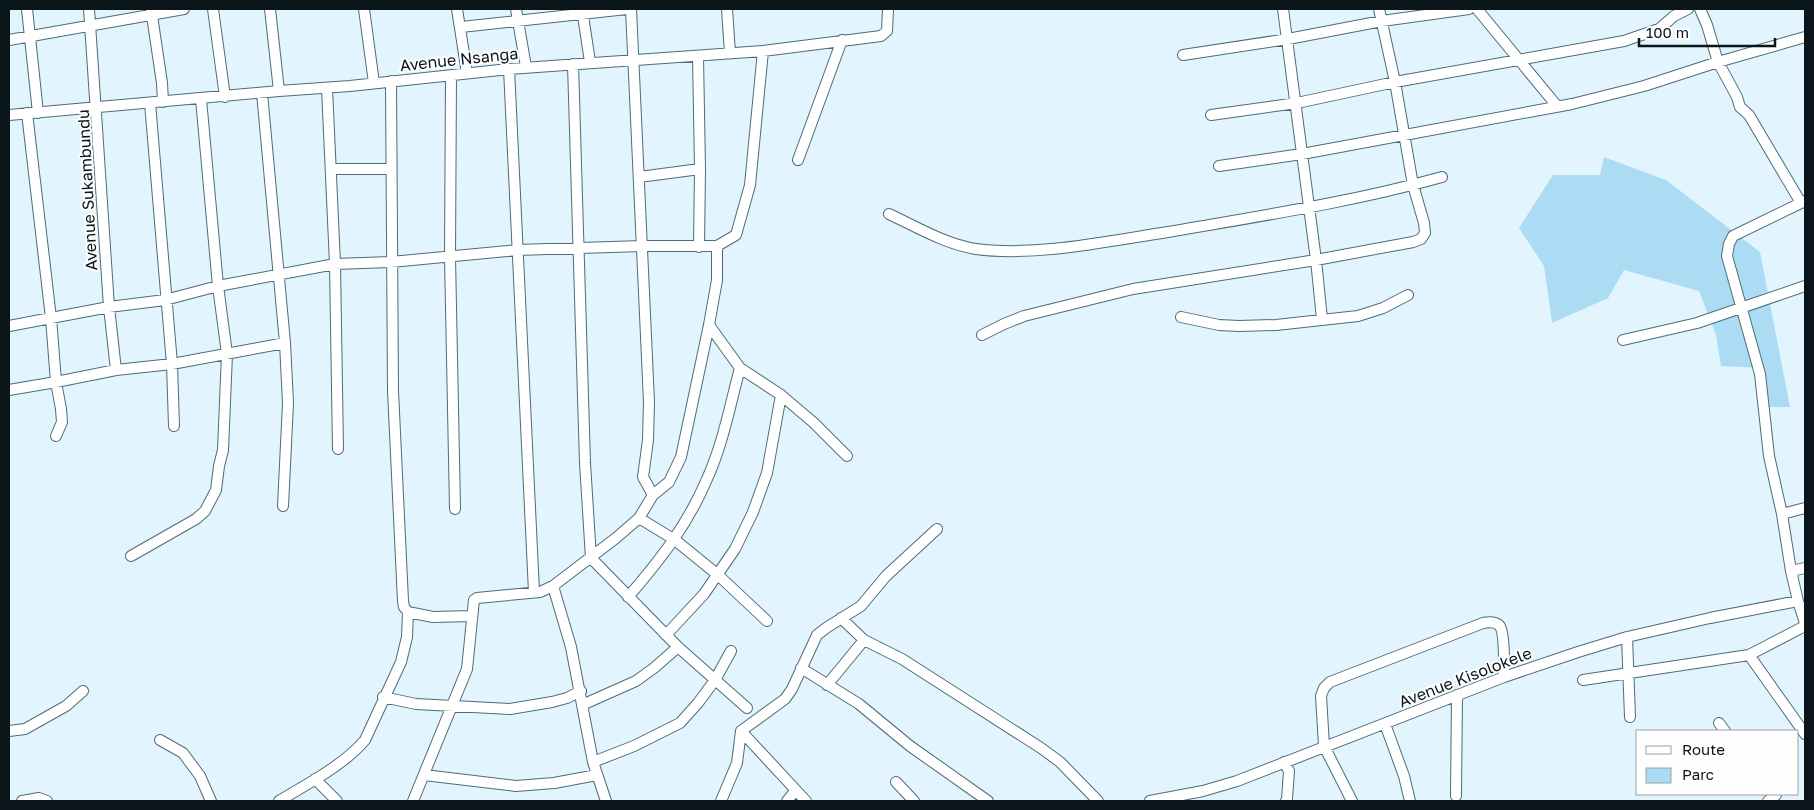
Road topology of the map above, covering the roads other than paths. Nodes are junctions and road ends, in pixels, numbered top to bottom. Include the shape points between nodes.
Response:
1 (27, 9) edge
2 (89, 9) edge
3 (184, 9) edge
4 (213, 9) edge
5 (270, 9) edge
6 (364, 9) edge
7 (457, 9) edge
8 (516, 9) edge
9 (627, 9) edge
10 (631, 9) edge
11 (727, 9) edge
12 (888, 9) edge
13 (1284, 9) edge
14 (1379, 9) edge
15 (1469, 9) edge
16 (1477, 9) edge
17 (1688, 9) edge
18 (1700, 9) edge
19 (583, 11) edge
20 (152, 12) edge
21 (518, 21) junction
22 (1382, 21) junction
23 (91, 24) junction
24 (461, 27) junction
25 (29, 36) junction
26 (1805, 37) edge
27 (1288, 39) junction
28 (9, 40) edge
29 (842, 40) junction
30 (763, 51) junction
31 (730, 53) junction
32 (1183, 54) dead end
33 (698, 56) junction
34 (1518, 59) junction
35 (634, 60) junction
36 (590, 62) junction
37 (1718, 62) junction
38 (573, 64) junction
39 (526, 68) junction
40 (509, 69) junction
41 (467, 74) junction
42 (451, 75) junction
43 (391, 81) junction
44 (1395, 82) junction
45 (374, 83) junction
46 (327, 88) junction
47 (279, 91) junction
48 (262, 93) junction
49 (225, 97) junction
50 (201, 99) junction
51 (163, 102) junction
52 (150, 103) junction
53 (1296, 103) junction
54 (1557, 106) junction
55 (97, 108) junction
56 (32, 113) junction
57 (9, 115) edge
58 (1211, 116) dead end
59 (1405, 134) junction
60 (1302, 154) junction
61 (798, 160) dead end
62 (1219, 166) dead end
63 (330, 169) junction
64 (391, 169) junction
65 (700, 169) junction
66 (639, 177) junction
67 (1442, 177) dead end
68 (1413, 185) junction
69 (1803, 202) edge
70 (1308, 207) junction
71 (889, 214) dead end
72 (642, 246) junction
73 (717, 246) junction
74 (699, 247) junction
75 (577, 248) junction
76 (517, 250) junction
77 (450, 256) junction
78 (1316, 260) junction
79 (391, 262) junction
80 (335, 264) junction
81 (280, 274) junction
82 (218, 286) junction
83 (1805, 286) edge
84 (1408, 295) dead end
85 (166, 300) junction
86 (109, 307) junction
87 (1741, 307) junction
88 (1180, 317) dead end
89 (51, 318) junction
90 (1322, 319) junction
91 (709, 325) junction
92 (9, 326) edge
93 (982, 335) dead end
94 (1623, 340) dead end
95 (285, 343) junction
96 (227, 354) junction
97 (172, 364) junction
98 (740, 368) junction
99 (116, 370) junction
100 (56, 382) junction
101 (9, 390) edge
102 (781, 395) junction
103 (174, 426) dead end
104 (56, 436) dead end
105 (338, 449) dead end
106 (847, 456) dead end
107 (653, 495) junction
108 (282, 506) dead end
109 (1805, 508) edge
110 (455, 509) dead end
111 (1782, 514) junction
112 (639, 518) junction
113 (936, 529) dead end
114 (674, 540) junction
115 (131, 556) dead end
116 (590, 558) junction
117 (1805, 568) edge
118 (1791, 571) junction
119 (718, 576) junction
120 (553, 586) junction
121 (534, 592) junction
122 (628, 596) junction
123 (1798, 601) junction
124 (408, 612) junction
125 (472, 616) junction
126 (841, 618) junction
127 (767, 621) dead end
128 (1805, 624) edge
129 (666, 635) junction
130 (1627, 638) junction
131 (864, 640) junction
132 (678, 647) junction
133 (731, 651) dead end
134 (1749, 655) junction
135 (801, 668) junction
136 (1628, 673) junction
137 (1504, 677) junction
138 (715, 680) junction
139 (1582, 680) dead end
140 (828, 685) junction
141 (83, 692) dead end
142 (581, 692) junction
143 (1457, 695) junction
144 (383, 698) junction
145 (452, 705) junction
146 (582, 706) junction
147 (747, 708) dead end
148 (1630, 717) dead end
149 (1385, 724) junction
150 (9, 731) edge
151 (741, 731) junction
152 (1805, 734) edge
153 (160, 740) dead end
154 (1324, 746) junction
155 (593, 762) junction
156 (1284, 762) junction
157 (424, 775) junction
158 (597, 775) junction
159 (315, 779) junction
160 (896, 782) dead end
161 (796, 791) junction
162 (1456, 796) dead end
163 (22, 801) edge
164 (47, 801) edge
165 (212, 801) edge
166 (279, 801) edge
167 (337, 801) edge
168 (413, 801) edge
169 (606, 801) edge
170 (721, 801) edge
171 (787, 801) edge
172 (806, 801) edge
173 (914, 801) edge
174 (988, 801) edge
175 (1098, 801) edge
176 (1150, 801) edge
177 (1286, 801) edge
178 (1352, 801) edge
179 (1410, 801) edge

1 - 25 street
2 - 23 street, Avenue Sukambundu
3 - 20 street
4 - 49 street
5 - 47 street
6 - 45 street
7 - 24 street
8 - 21 street
9 - 19 street
10 - 35 street
11 - 31 street
12 - 29 street, Avenue Nsanga via 888,26 884,34
13 - 27 street
14 - 22 street
15 - 22 street
16 - 34 street
17 - 34 street via 1659,29 1642,36
18 - 37 street
19 - 21 street
19 - 36 street
20 - 23 street
20 - 51 street
21 - 24 street
21 - 39 street
22 - 27 street
22 - 44 street
23 - 25 street
23 - 55 street, Avenue Sukambundu
24 - 41 street
25 - 28 street
25 - 56 street
26 - 37 street
27 - 32 street
27 - 53 street
29 - 30 street, Avenue Nsanga
29 - 61 street
30 - 31 street, Avenue Nsanga
30 - 73 street via 750,185 736,235
31 - 33 street, Avenue Nsanga
33 - 35 street, Avenue Nsanga
33 - 65 street
34 - 44 street
34 - 54 street
35 - 36 street, Avenue Nsanga
35 - 66 street
36 - 38 street, Avenue Nsanga
37 - 54 street via 1644,86
37 - 69 street via 1740,107 1749,115
38 - 39 street, Avenue Nsanga
38 - 75 street
39 - 40 street, Avenue Nsanga
40 - 41 street, Avenue Nsanga
40 - 76 street
41 - 42 street, Avenue Nsanga
42 - 43 street, Avenue Nsanga
42 - 77 street
43 - 45 street, Avenue Nsanga
43 - 64 street
44 - 53 street
44 - 59 street
45 - 46 street, Avenue Nsanga
46 - 47 street, Avenue Nsanga
46 - 63 street
47 - 48 street, Avenue Nsanga
48 - 49 street, Avenue Nsanga
48 - 81 street
49 - 50 street, Avenue Nsanga
50 - 51 street, Avenue Nsanga
50 - 82 street
51 - 52 street, Avenue Nsanga
52 - 55 street, Avenue Nsanga
52 - 85 street
53 - 58 street
53 - 60 street
54 - 59 street
55 - 56 street, Avenue Nsanga
55 - 86 street, Avenue Sukambundu
56 - 57 street, Avenue Nsanga
56 - 89 street
59 - 60 street
59 - 68 street
60 - 62 street
60 - 70 street
63 - 64 street
63 - 80 street
64 - 79 street
65 - 66 street
65 - 74 street
66 - 72 street
67 - 68 street
68 - 70 street
68 - 78 street via 1424,223 1421,239
69 - 87 street via 1746,228 1733,236 1728,244 1727,256
70 - 71 street via 1107,242 1005,251 976,249 949,242
70 - 78 street
72 - 74 street
72 - 75 street
72 - 107 street via 649,402 643,477
73 - 74 street
73 - 91 street via 717,280
75 - 76 street
75 - 116 street
76 - 77 street
76 - 121 street
77 - 79 street
77 - 110 street
78 - 90 street
78 - 93 street via 1133,289 1024,316
79 - 80 street
79 - 124 street via 394,420 403,601
80 - 81 street
80 - 105 street
81 - 82 street
81 - 95 street
82 - 85 street
82 - 96 street
83 - 87 street
84 - 90 street via 1384,308 1358,316
85 - 86 street
85 - 97 street
86 - 89 street
86 - 99 street, Avenue Sukambundu
87 - 94 street via 1697,323
87 - 111 street via 1760,374 1769,456
88 - 90 street via 1239,326
89 - 92 street
89 - 100 street
91 - 98 street
91 - 107 street via 680,457 669,482
95 - 96 street
95 - 108 street via 288,403
96 - 97 street
96 - 115 street via 223,450 216,490 206,511 196,519
97 - 99 street
97 - 103 street
98 - 102 street
98 - 114 street via 718,451 707,479
99 - 100 street
100 - 101 street
100 - 104 street via 62,422
102 - 106 street
102 - 119 street via 767,473 753,512
107 - 112 street
109 - 111 street
111 - 118 street
112 - 114 street
112 - 116 street
113 - 126 street via 886,576 861,606
114 - 119 street
114 - 122 street
116 - 120 street
116 - 122 street
117 - 118 street
118 - 123 street
119 - 127 street
119 - 129 street
120 - 121 street
120 - 142 street
121 - 125 street via 478,598 472,604
122 - 129 street
123 - 128 street
123 - 130 street, Avenue Kisolokele
124 - 125 street
124 - 144 street via 401,662
125 - 145 street via 467,669
126 - 131 street
126 - 135 street via 817,636
128 - 134 street
129 - 132 street
130 - 136 street
130 - 137 street, Avenue Kisolokele
131 - 140 street
131 - 175 street via 902,659 1042,748
132 - 138 street
132 - 146 street via 636,681
133 - 138 street
134 - 136 street
134 - 152 street
135 - 140 street
135 - 151 street via 785,699
136 - 139 street
136 - 148 street
137 - 143 street, Avenue Kisolokele
137 - 154 street via 1503,632 1499,625 1483,623 1330,682 1321,696
138 - 147 street
138 - 155 street via 680,723
140 - 174 street via 859,704 910,746
141 - 150 street via 66,706 25,729
142 - 145 street via 552,702 510,709
142 - 146 street
143 - 149 street, Avenue Kisolokele
143 - 162 street
144 - 145 street via 416,704
144 - 159 street via 359,748
145 - 157 street
146 - 155 street
149 - 154 street, Avenue Kisolokele
149 - 179 street
151 - 161 street
151 - 170 street via 737,763
153 - 165 street via 183,753 200,776
154 - 156 street, Avenue Kisolokele
154 - 178 street
155 - 158 street
156 - 176 street, Avenue Kisolokele via 1203,791
156 - 177 street via 1289,771
157 - 158 street via 516,786
157 - 168 street
158 - 169 street
159 - 166 street
159 - 167 street
160 - 173 street
161 - 171 street
161 - 172 street
163 - 164 street via 39,798

